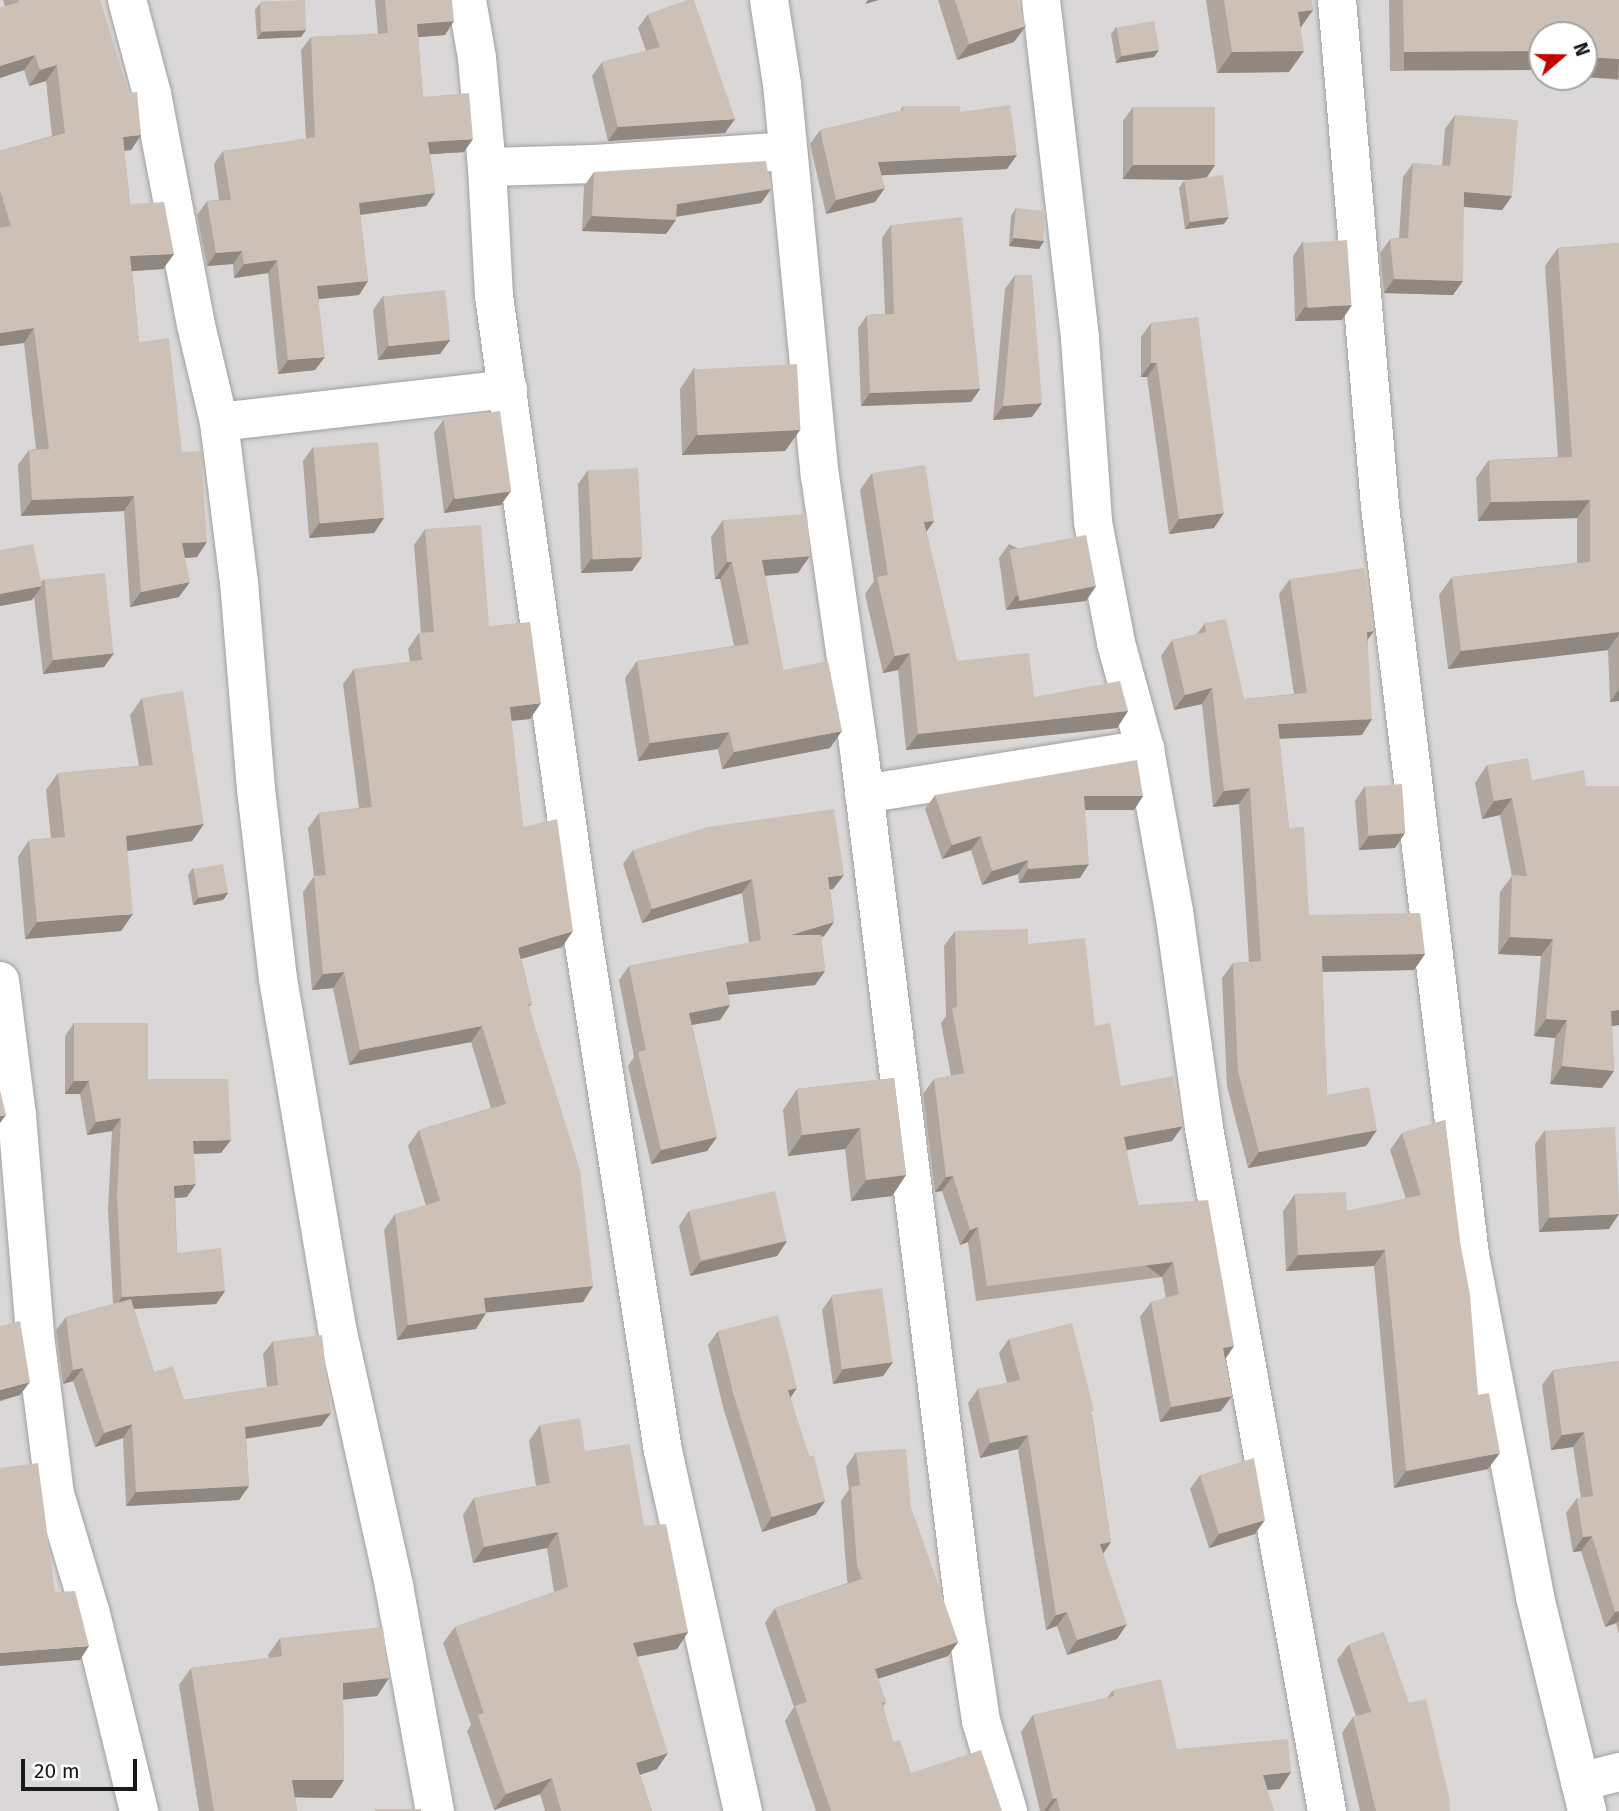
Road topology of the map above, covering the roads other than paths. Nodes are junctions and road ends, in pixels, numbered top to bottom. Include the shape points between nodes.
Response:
1 (128, 0) edge
2 (467, 0) edge
3 (769, 0) edge
4 (1041, 0) edge
5 (1337, 0) edge
6 (788, 151) junction
7 (487, 167) junction
8 (508, 389) junction
9 (219, 422) junction
10 (1145, 749) junction
11 (864, 794) junction
12 (0, 981) edge
13 (1619, 1772) edge
14 (1584, 1797) edge
15 (139, 1811) edge
16 (435, 1811) edge
17 (743, 1811) edge
18 (1008, 1811) edge
19 (1327, 1811) edge

1 - 9 street via 152,94
2 - 7 street
3 - 6 street
4 - 10 street via 1080,339 1094,522 1116,643
5 - 14 street via 1380,506 1470,1255 1535,1597
6 - 7 street
6 - 11 street via 820,476
7 - 8 street via 494,296
8 - 9 street
8 - 17 street via 583,938 663,1451
9 - 16 street via 280,992 337,1328 394,1586
10 - 11 street
10 - 19 street via 1174,911 1204,1128
11 - 18 street via 964,1607 981,1721
12 - 15 street via 55,1494
13 - 14 street

